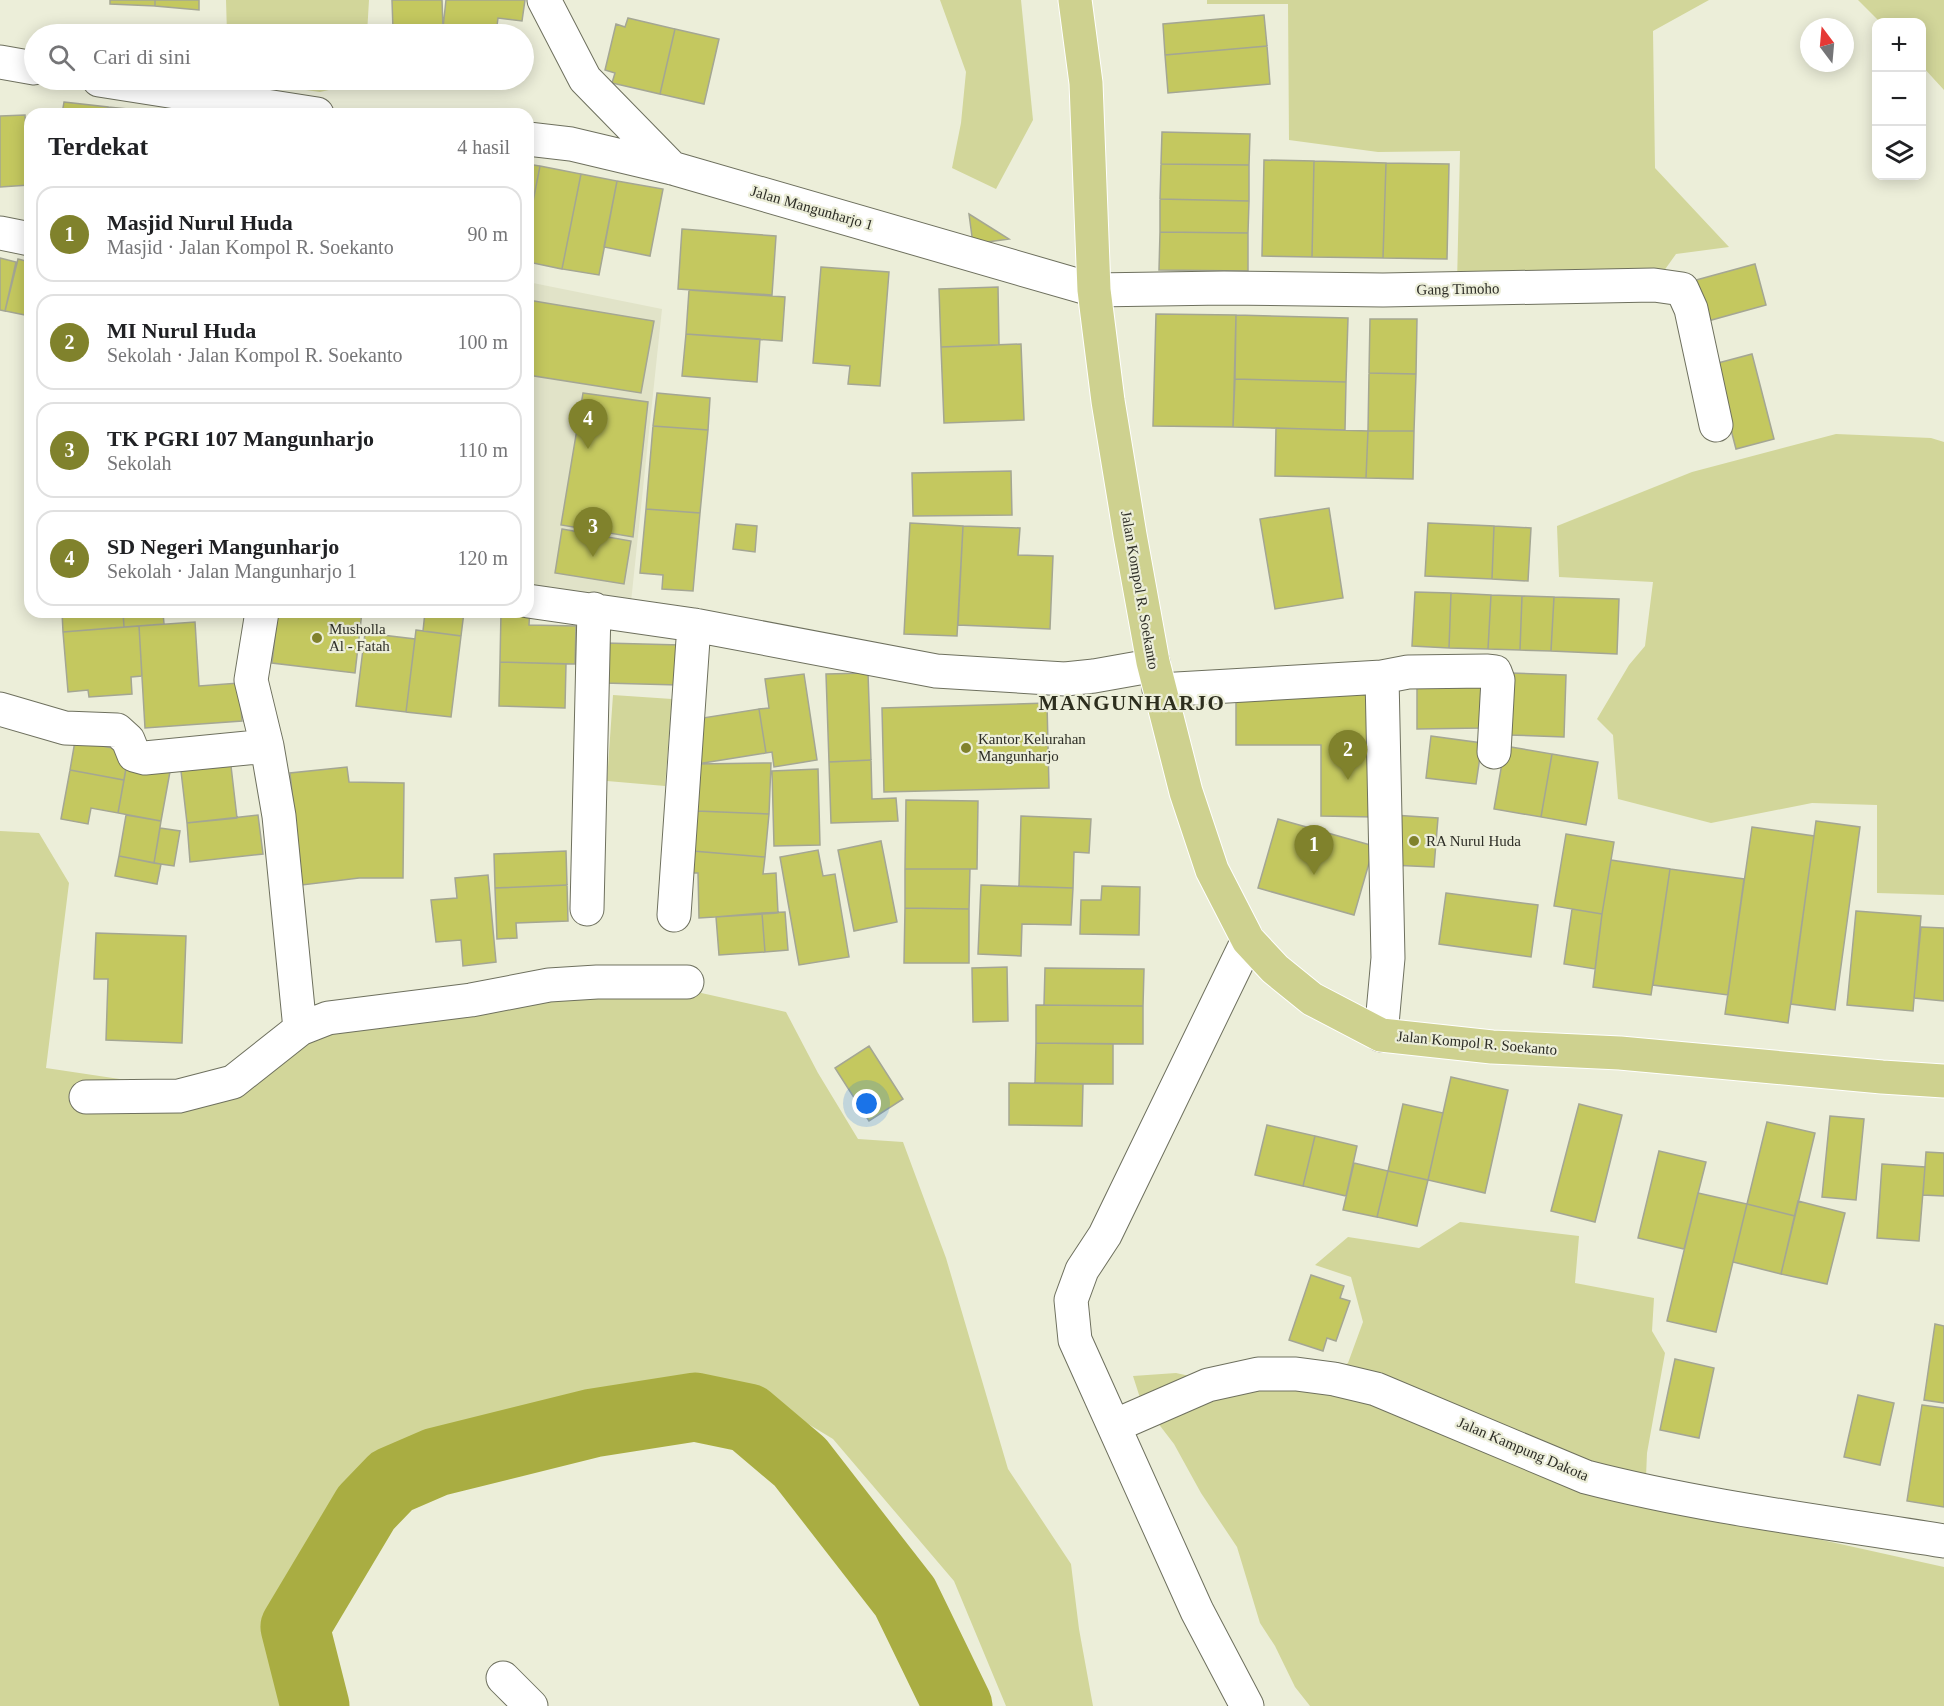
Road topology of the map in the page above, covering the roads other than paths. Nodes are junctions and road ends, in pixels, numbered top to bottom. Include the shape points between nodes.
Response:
1 (544, 0) edge
2 (1075, 0) edge
3 (0, 62) edge
4 (24, 67) edge
5 (163, 90) edge
6 (279, 108) edge
7 (534, 140) edge
8 (672, 168) junction
9 (0, 233) edge
10 (24, 238) edge
11 (1094, 290) junction
12 (1716, 425) dead end
13 (534, 602) edge
14 (594, 609) junction
15 (261, 618) edge
16 (694, 625) junction
17 (1156, 676) junction
18 (1382, 677) junction
19 (0, 709) edge
20 (267, 746) junction
21 (1494, 752) dead end
22 (587, 909) dead end
23 (674, 915) dead end
24 (1248, 940) junction
25 (687, 982) dead end
26 (300, 1029) junction
27 (1381, 1035) junction
28 (1944, 1081) edge
29 (86, 1096) dead end
30 (1114, 1426) junction
31 (1944, 1541) edge
32 (503, 1678) dead end
33 (531, 1706) edge
34 (1247, 1706) edge

1 - 8 street via 585,79
2 - 11 main road, Jalan Kompol R. Soekanto via 1086,83
3 - 4 street
5 - 6 street
7 - 8 street, Jalan Mangunharjo 1 via 571,144
8 - 11 street, Jalan Mangunharjo 1
9 - 10 street
11 - 12 street, Gang Timoho via 1654,285 1682,289 1691,309
11 - 17 main road, Jalan Kompol R. Soekanto via 1114,434
13 - 14 street
14 - 16 street
14 - 22 street
15 - 20 street via 251,680
16 - 17 street via 936,670 1065,680 1139,668
16 - 23 street
17 - 18 street
17 - 24 main road, Jalan Kompol R. Soekanto via 1186,792 1212,870
18 - 21 street via 1408,672 1495,672 1498,680
18 - 27 street via 1388,958
19 - 20 street via 65,728 117,730 128,740 134,755 145,758
20 - 26 street via 279,816
24 - 27 main road, Jalan Kompol R. Soekanto via 1275,969 1312,999
24 - 30 street via 1105,1234 1082,1270 1071,1300 1074,1340
25 - 26 street via 549,984 471,1000 328,1018
26 - 29 street via 233,1082 179,1096
27 - 28 main road, Jalan Kompol R. Soekanto
30 - 31 street, Jalan Kampung Dakota via 1208,1385 1258,1374 1325,1378 1376,1389 1596,1479 1726,1506
30 - 34 street via 1197,1611
32 - 33 street

